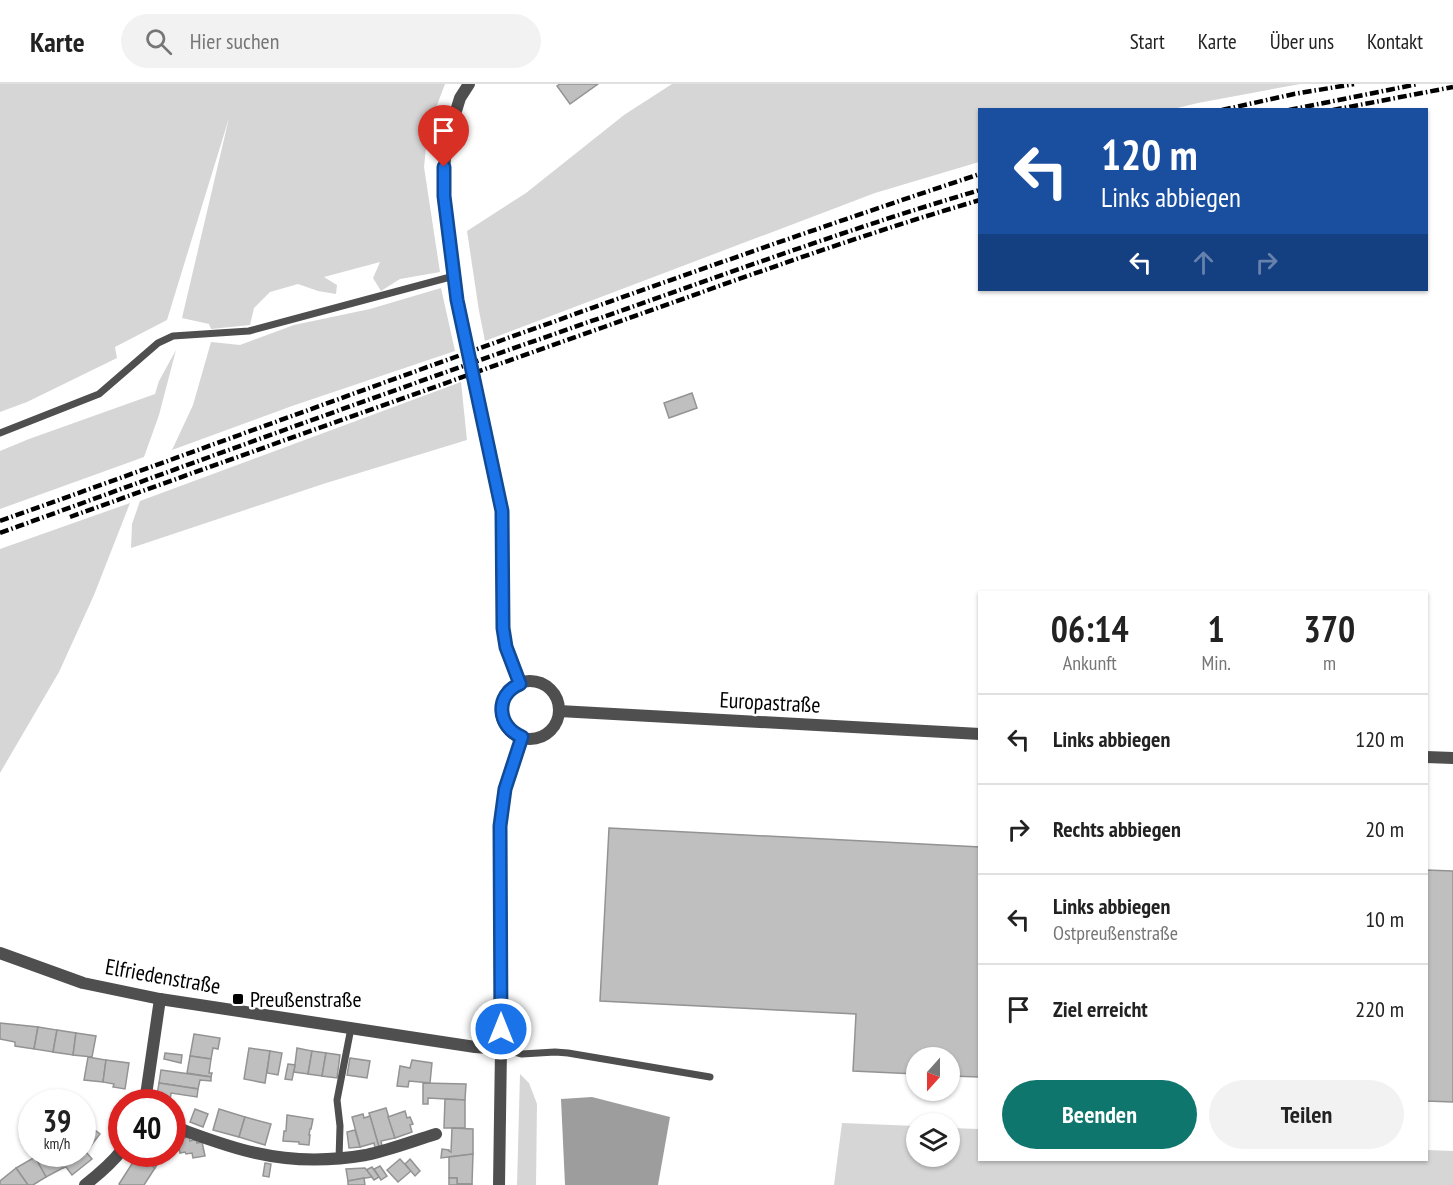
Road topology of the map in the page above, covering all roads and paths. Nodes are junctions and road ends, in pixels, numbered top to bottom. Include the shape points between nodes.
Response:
1 (469, 84) edge
2 (454, 276) junction
3 (0, 433) edge
4 (520, 684) junction
5 (559, 711) junction
6 (978, 734) edge
7 (522, 737) junction
8 (1428, 757) edge
9 (1453, 758) edge
10 (0, 953) edge
11 (160, 999) junction
12 (351, 1028) junction
13 (501, 1049) junction
14 (710, 1077) dead end
15 (147, 1089) edge
16 (186, 1131) edge
17 (436, 1134) dead end
18 (339, 1159) junction
19 (108, 1166) edge
20 (85, 1185) edge
21 (498, 1185) edge

1 - 2 street via 454,115 444,167
2 - 3 lane via 249,331 173,336 158,343 99,394
2 - 4 street via 502,511 503,628
4 - 5 street via 533,682 549,688
4 - 7 street via 504,699 502,717 512,732
5 - 6 street, Europastraße
5 - 7 street via 549,732 535,739
7 - 13 street via 505,789 500,826
8 - 9 street
10 - 11 street, Elfriedenstraße via 83,983
11 - 12 street, Elfriedenstraße
11 - 15 street
12 - 13 street, Elfriedenstraße
12 - 18 lane via 337,1100
13 - 14 lane via 522,1054 568,1053
13 - 21 street
16 - 18 street via 270,1156
17 - 18 street
19 - 20 street

